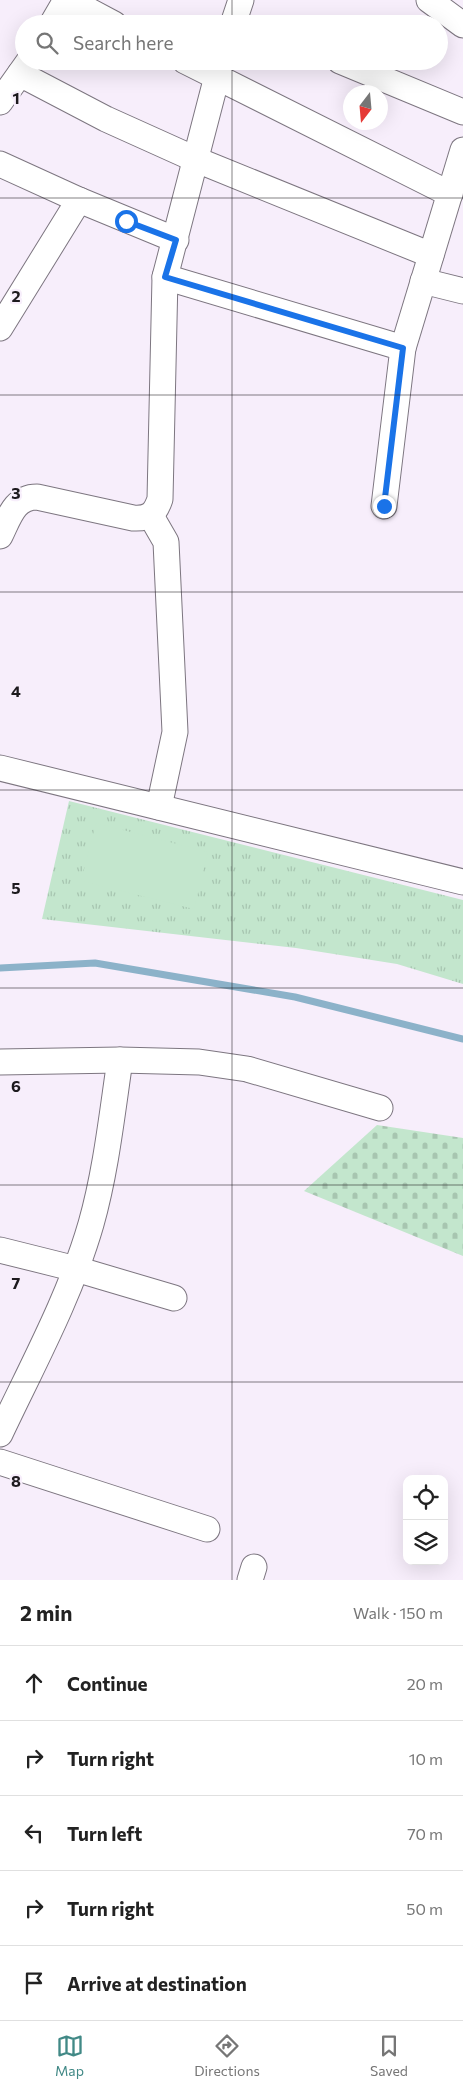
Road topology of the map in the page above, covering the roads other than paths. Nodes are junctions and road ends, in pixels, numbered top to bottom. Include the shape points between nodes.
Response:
1 (67, 0) edge
2 (429, 0) edge
3 (58, 15) edge
4 (96, 15) edge
5 (463, 24) edge
6 (23, 70) edge
7 (27, 70) edge
8 (218, 70) edge
9 (220, 70) edge
10 (362, 70) edge
11 (0, 102) edge
12 (463, 112) edge
13 (463, 150) edge
14 (197, 160) junction
15 (0, 164) edge
16 (450, 194) junction
17 (79, 200) junction
18 (176, 240) junction
19 (431, 255) junction
20 (165, 277) junction
21 (423, 281) junction
22 (463, 291) edge
23 (0, 328) edge
24 (403, 348) junction
25 (384, 506) dead end
26 (151, 516) junction
27 (0, 536) edge
28 (0, 768) edge
29 (159, 807) junction
30 (463, 882) edge
31 (120, 1060) junction
32 (0, 1062) edge
33 (380, 1108) dead end
34 (0, 1250) edge
35 (76, 1269) junction
36 (174, 1298) dead end
37 (0, 1434) edge
38 (0, 1462) edge
39 (207, 1529) dead end

1 - 3 street
1 - 4 street
2 - 5 street
6 - 11 street
7 - 14 street via 106,120
8 - 14 street
9 - 16 street
10 - 12 street
13 - 16 street
14 - 18 street
14 - 19 street
15 - 17 street
16 - 19 street
17 - 18 street
17 - 23 street
18 - 20 street
19 - 21 street
20 - 24 street
20 - 26 street via 160,499
21 - 22 street
21 - 24 street
24 - 25 street
26 - 27 street via 133,518 37,496 26,497 18,502
26 - 29 street via 166,542 175,732
28 - 29 street
29 - 30 street
31 - 32 street
31 - 33 street via 199,1062 247,1069
31 - 35 street via 105,1158 91,1224
34 - 35 street
35 - 36 street
35 - 37 street
38 - 39 street

